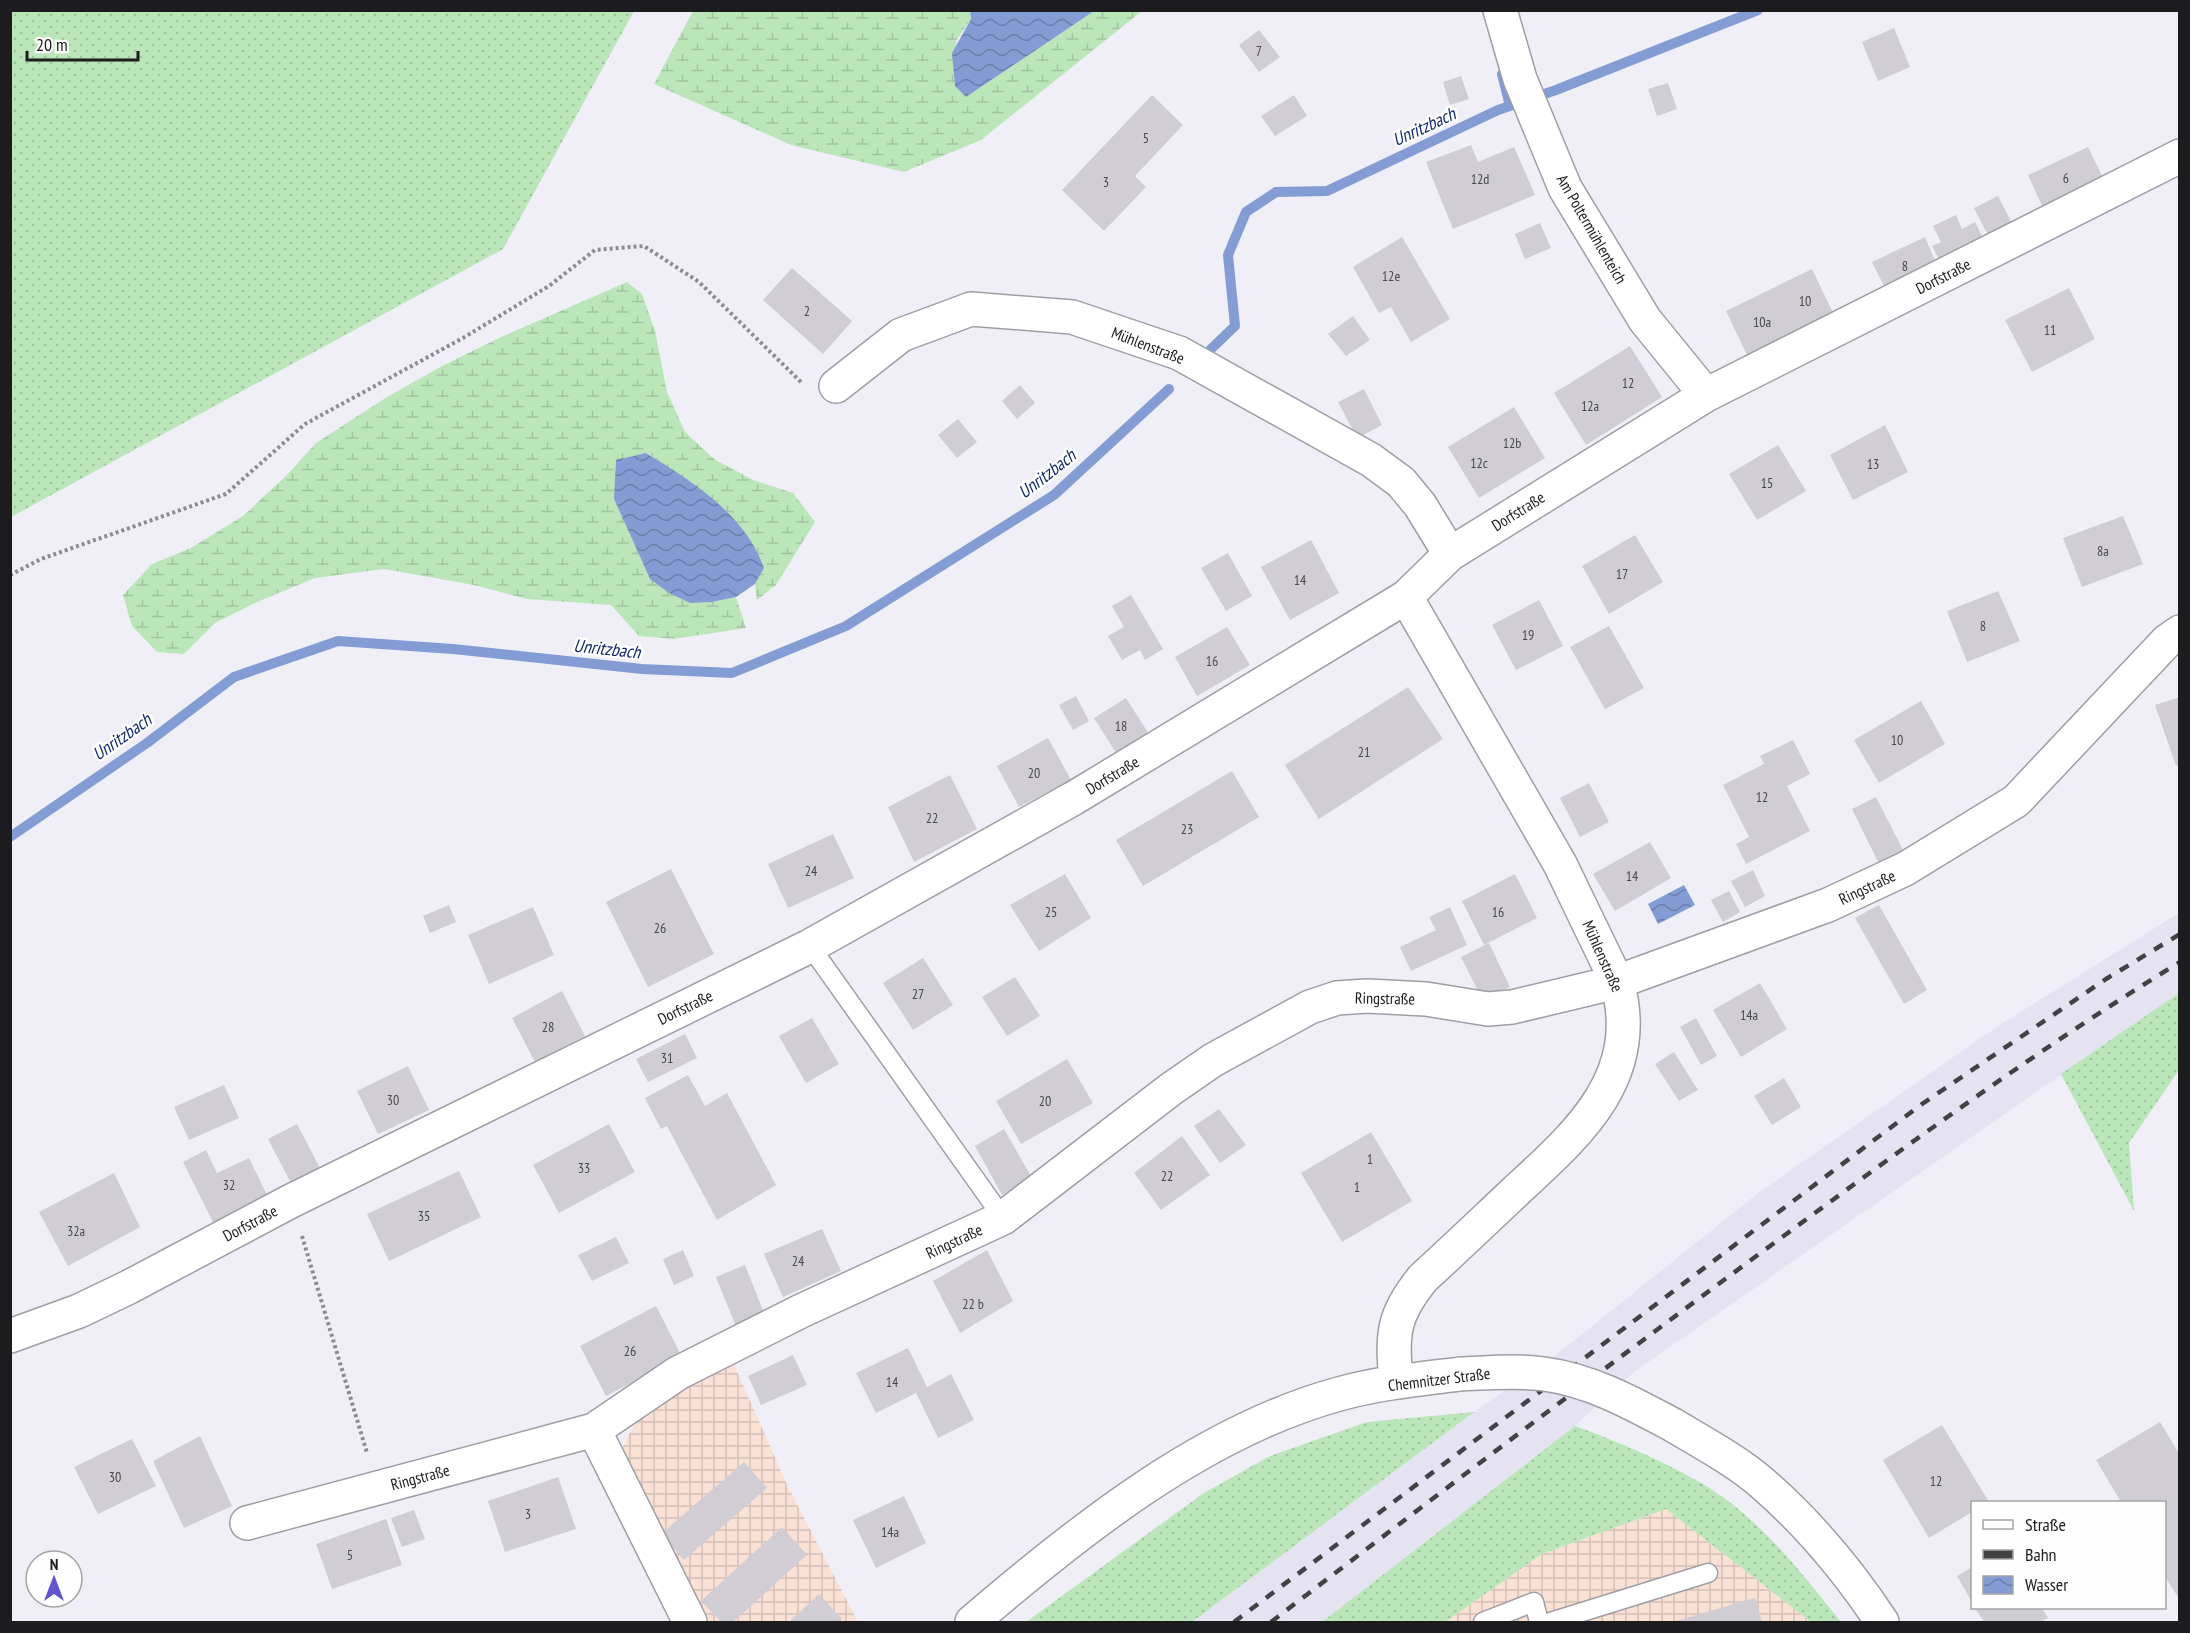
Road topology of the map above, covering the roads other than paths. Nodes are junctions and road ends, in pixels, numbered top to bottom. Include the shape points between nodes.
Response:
1 (1500, 10) edge
2 (2180, 156) edge
3 (836, 386) road end
4 (1706, 395) junction
5 (1450, 554) junction
6 (1406, 597) junction
7 (2180, 632) edge
8 (810, 946) junction
9 (1617, 982) junction
10 (1003, 1218) junction
11 (10, 1336) edge
12 (1396, 1382) junction
13 (594, 1430) junction
14 (247, 1523) dead end
15 (1708, 1573) dead end
16 (690, 1623) edge
17 (972, 1623) edge
18 (1483, 1623) edge
19 (1539, 1623) edge
20 (1550, 1623) edge
21 (1882, 1623) edge

1 - 4 street, Am Poltermühlenteich via 1520,79 1566,188 1645,320
2 - 4 street, Dorfstraße
3 - 5 street, Mühlenstraße via 901,335 971,309 1072,318 1179,353 1371,459 1401,482
4 - 5 street, Dorfstraße
5 - 6 street, Dorfstraße
6 - 8 street, Dorfstraße via 1074,798
6 - 9 street, Mühlenstraße via 1560,864
7 - 9 street, Ringstraße via 2167,641 2016,801 1905,869 1828,905
8 - 10 lane
8 - 11 street, Dorfstraße via 291,1201 109,1297
9 - 10 street, Ringstraße via 1496,1008 1367,996 1337,998 1310,1007 1196,1071
9 - 12 street, Mühlenstraße via 1623,1003 1621,1055 1601,1102 1566,1145 1423,1278 1405,1300 1395,1326
10 - 13 street, Ringstraße via 801,1311 678,1373
12 - 17 street, Chemnitzer Straße via 1300,1407 1187,1461 1019,1581
12 - 21 street, Chemnitzer Straße, bridge via 1508,1371 1554,1376 1621,1397 1673,1425 1761,1483 1860,1588
13 - 14 street, Ringstraße
13 - 16 street
15 - 20 lane
18 - 19 lane via 1534,1602

